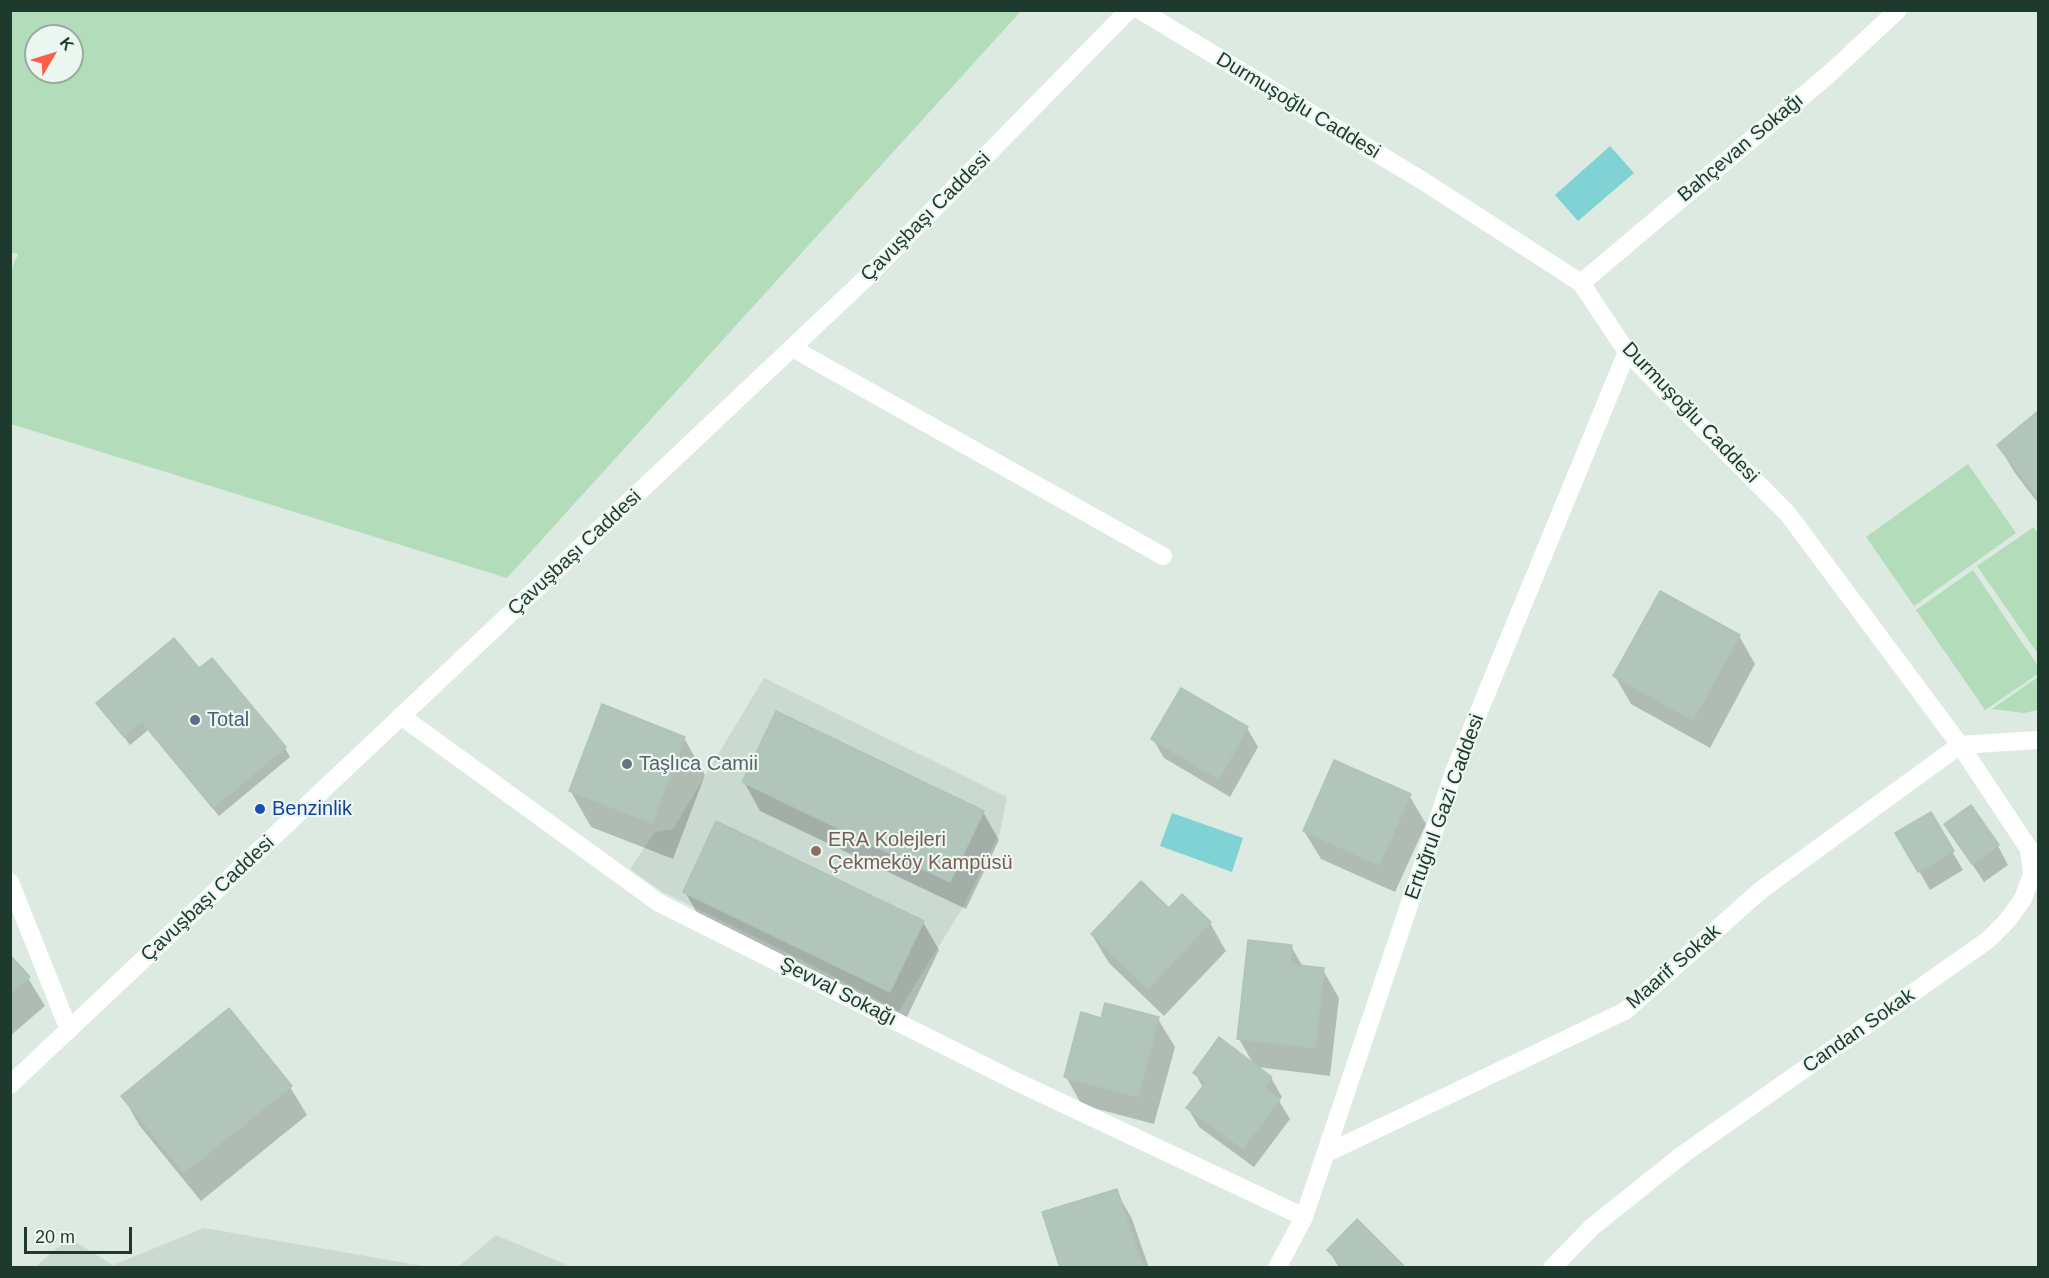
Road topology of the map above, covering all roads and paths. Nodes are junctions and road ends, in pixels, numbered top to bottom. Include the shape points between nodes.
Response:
1 (1129, 10) edge
2 (1140, 10) edge
3 (1898, 10) edge
4 (1581, 283) junction
5 (792, 348) junction
6 (1627, 352) junction
7 (1163, 556) dead end
8 (402, 716) junction
9 (2038, 740) edge
10 (1960, 746) junction
11 (10, 882) edge
12 (69, 1030) junction
13 (10, 1085) edge
14 (1326, 1154) junction
15 (1304, 1217) junction
16 (1277, 1268) edge
17 (1552, 1268) edge

1 - 5 street, Çavuşbaşı Caddesi
2 - 4 street, Durmuşoğlu Caddesi via 1422,181
3 - 4 street, Bahçevan Sokağı via 1828,75
4 - 6 street, Durmuşoğlu Caddesi
5 - 7 street
5 - 8 street, Çavuşbaşı Caddesi
6 - 10 street, Durmuşoğlu Caddesi via 1788,514
6 - 14 street, Ertuğrul Gazi Caddesi via 1454,772
8 - 12 street, Çavuşbaşı Caddesi
8 - 15 street, Şevval Sokağı via 659,903 1013,1080
9 - 10 street
10 - 14 street, Maarif Sokak via 1761,890 1625,1011
10 - 17 street, Candan Sokak via 2029,849 2032,874 2023,899 2007,921 1988,940 1682,1155 1592,1227
11 - 12 street
12 - 13 street, Çavuşbaşı Caddesi
14 - 15 street, Ertuğrul Gazi Caddesi
15 - 16 street, Ertuğrul Gazi Caddesi

